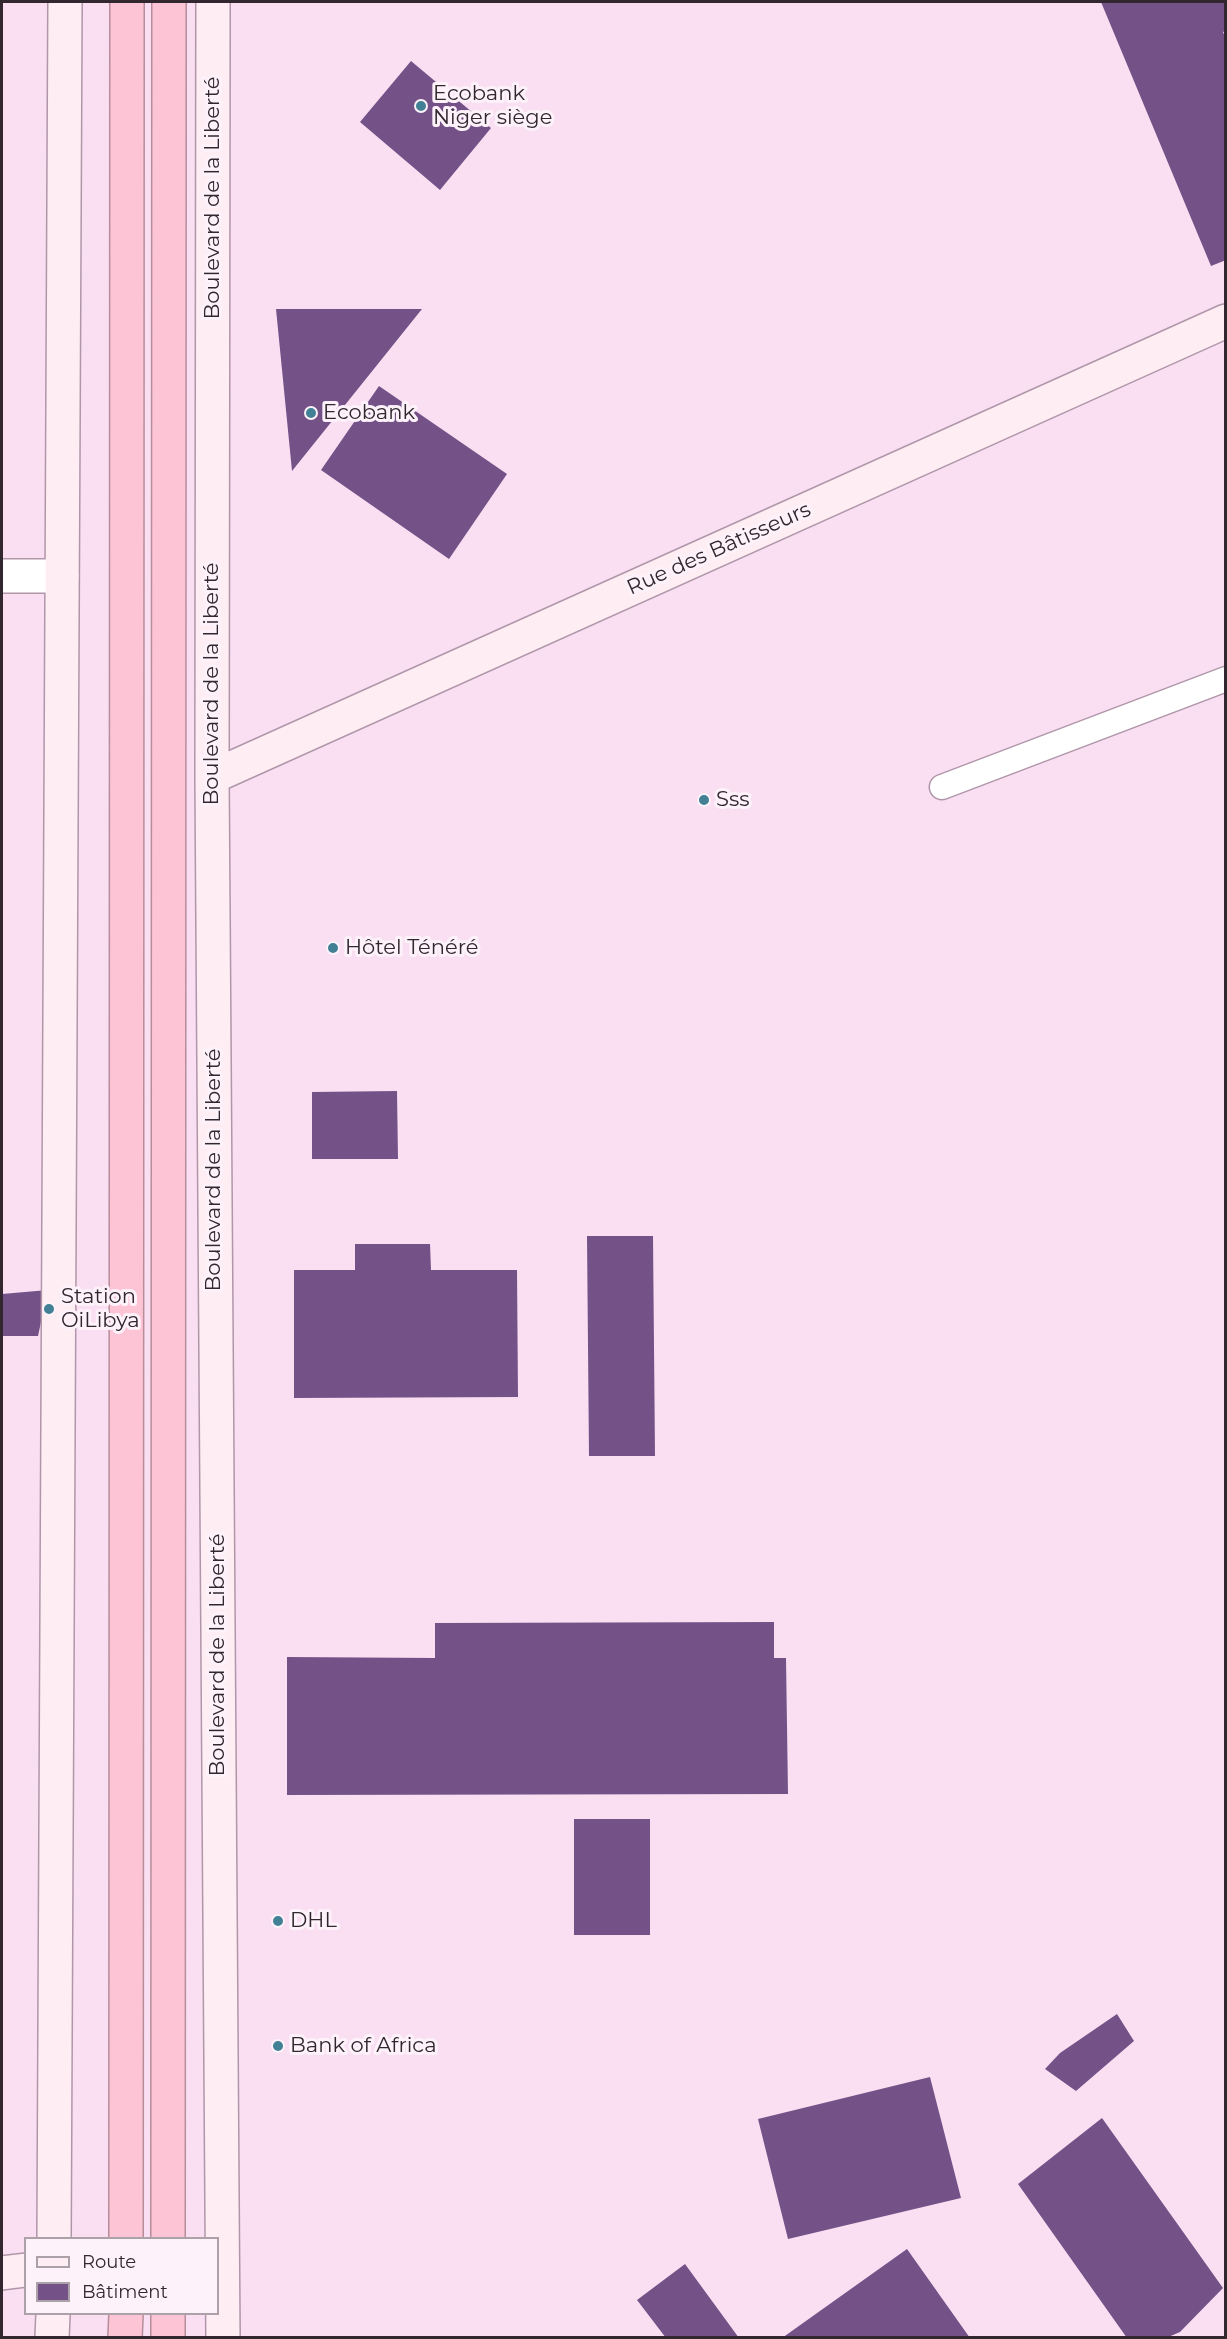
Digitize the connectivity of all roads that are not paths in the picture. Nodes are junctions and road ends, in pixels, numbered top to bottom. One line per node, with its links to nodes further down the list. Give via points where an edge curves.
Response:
1 (65, 2): 7 (main road)
2 (127, 2): 12 (highway)
3 (169, 2): 13 (highway, Boulevard de la Liberté)
4 (213, 2): 9 (main road, Boulevard de la Liberté)
5 (1226, 321): 9 (main road, Rue des Bâtisseurs)
6 (2, 576): 7 (street)
7 (62, 576): 11 (main road)
8 (1226, 679): 10 (lane)
9 (212, 777): 22 (main road, Boulevard de la Liberté)
10 (942, 787)
11 (54, 2237)
12 (126, 2237)
13 (168, 2237)
14 (24, 2270): 15 (main road)
15 (2, 2273)
16 (52, 2315): 19 (main road)
17 (126, 2315): 20 (highway)
18 (168, 2315): 21 (highway)
19 (52, 2337)
20 (125, 2337)
21 (168, 2337)
22 (223, 2337)

